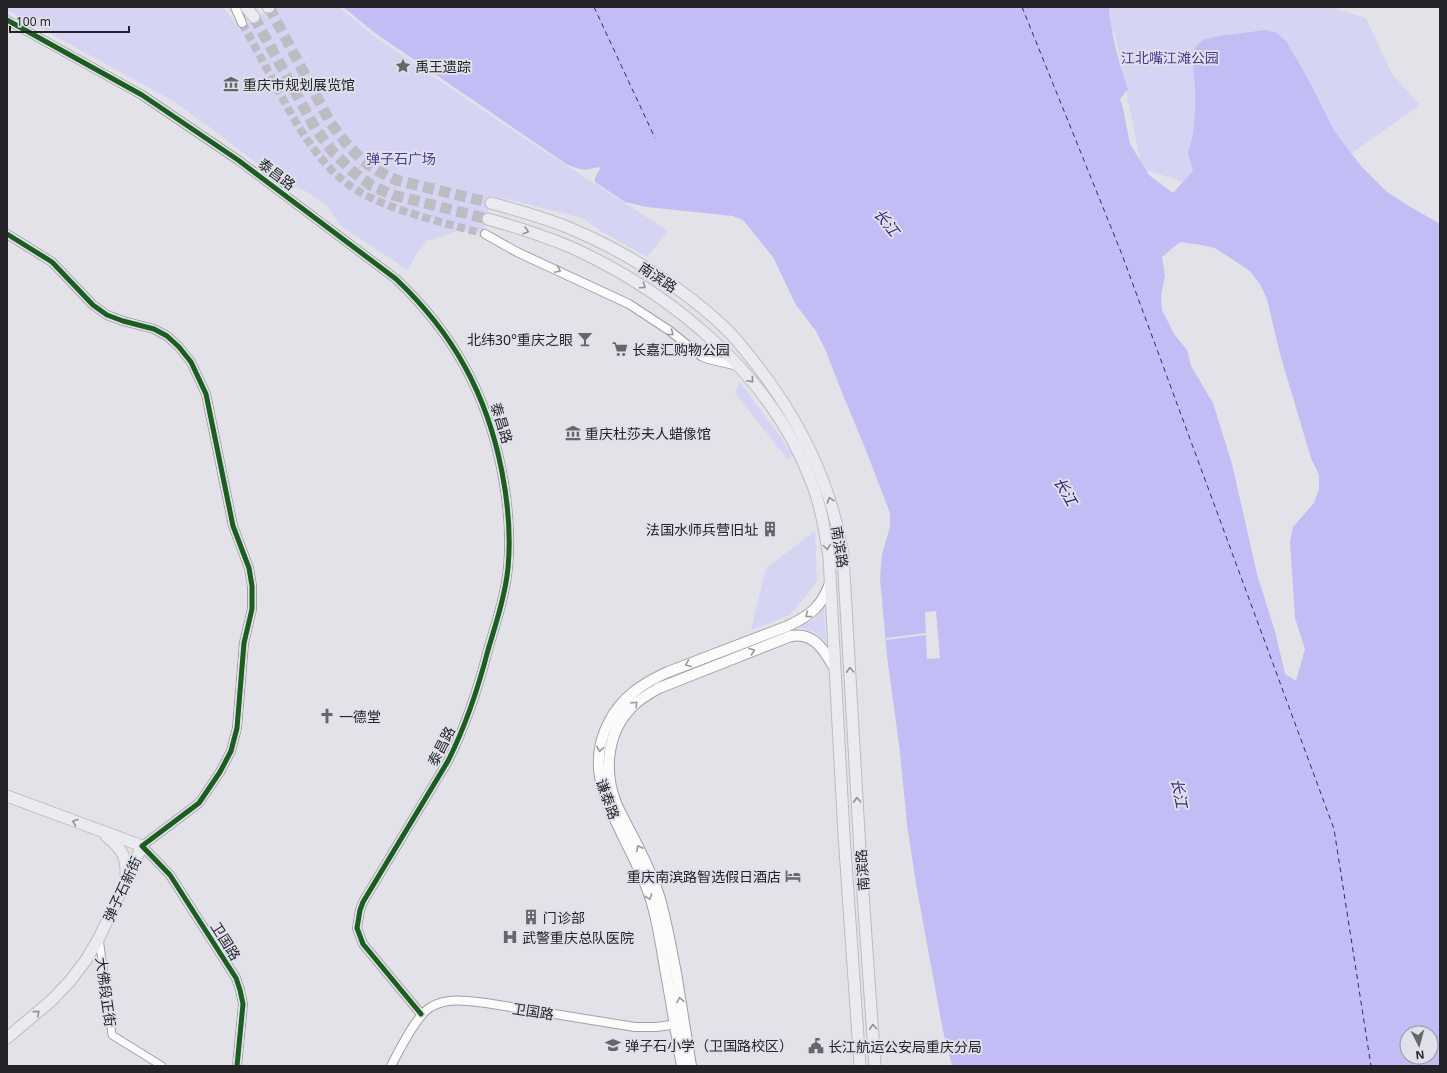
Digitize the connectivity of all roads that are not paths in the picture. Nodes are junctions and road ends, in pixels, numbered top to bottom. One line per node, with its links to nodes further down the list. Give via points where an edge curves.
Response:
1 (235, 7): 5 (street)
2 (246, 7): 3 (main road)
3 (254, 17)
4 (7, 20): 22 (street, 泰昌路, via 142,95 238,160 396,279 417,299 454,348 482,401 499,454 507,500 509,548 504,592 478,689 460,737 363,902 357,928 363,944)
5 (242, 23)
6 (491, 203): 14 (main road, 南滨路, one-way to 6, via 845,576 840,537 823,478 791,414 770,382 724,326 667,282 574,230)
7 (488, 219): 10 (main road, 南滨路, one-way to 10, via 538,234 612,267 641,284 691,321)
8 (7, 234): 17 (street, via 52,262 107,316 154,329 167,336 190,362 206,394 233,526 252,586 252,609 244,643 237,728 231,751 199,803)
9 (486, 234): 10 (street, one-way to 10, via 517,252 629,304 670,331 701,356)
10 (739, 366): 11 (main road, 南滨路, one-way to 11, via 778,418 806,468 825,534)
11 (830, 584): 12 (main road, 南滨路); 23 (main road, 谦泰路, one-way to 23, via 821,602 802,619 668,672 639,687 627,696 615,711 600,745 600,782 651,900)
12 (834, 667): 16 (main road, 南滨路); 23 (main road, 谦泰路, one-way to 12, via 668,929 660,899 648,866 612,792 608,758 615,733 633,705 644,696 791,636 802,635 814,640 824,650)
13 (7, 796): 15 (main road, 弹子石新街, one-way to 13)
14 (859, 825): 16 (main road, via 852,835); 21 (main road, 南滨路)
15 (102, 832): 17 (main road, 弹子石新街); 19 (main road, via 115,843 124,856)
16 (844, 835): 18 (main road, 南滨路)
17 (142, 846): 19 (main road, 弹子石新街); 26 (street, 卫国路, via 170,875 236,978 242,1004)
18 (847, 876): 21 (main road, via 850,867 856,868 861,928); 30 (main road, 南滨路)
19 (126, 880): 20 (main road, 弹子石新街)
20 (99, 938): 24 (main road, 弹子石新街, one-way to 20, via 52,1000 86,960); 25 (street, 大佛段正街, via 112,1035)
21 (867, 948): 31 (main road, 南滨路, one-way to 21)
22 (421, 1014): 23 (street, 卫国路, via 440,1003 465,1000 635,1027 656,1028); 27 (street, 卫国路)
23 (679, 1024): 28 (main road, 谦泰路); 29 (main road, 谦泰路)
24 (7, 1038)
25 (162, 1066)
26 (237, 1066)
27 (391, 1066)
28 (682, 1066)
29 (691, 1066)
30 (860, 1066)
31 (875, 1066)

